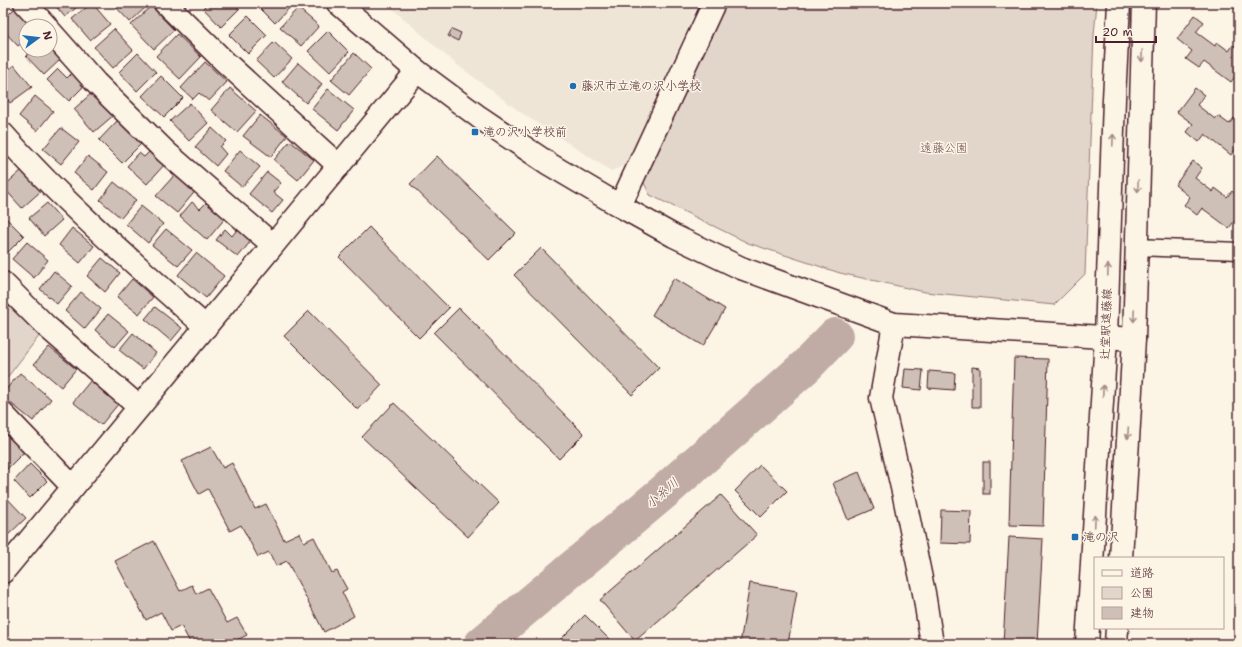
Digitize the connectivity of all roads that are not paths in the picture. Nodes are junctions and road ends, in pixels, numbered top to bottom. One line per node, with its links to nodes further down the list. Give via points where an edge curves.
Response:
1 (25, 3): 7 (street)
2 (165, 3): 11 (street)
3 (338, 3): 9 (street)
4 (714, 3): 12 (street)
5 (1119, 3): 19 (street, 辻堂駅遠藤線, one-way to 5)
6 (1144, 3): 14 (street, one-way to 14)
7 (39, 18)
8 (58, 40): 13 (street, via 96,83 166,152)
9 (417, 71): 11 (street); 12 (street, via 549,164)
10 (3, 134): 18 (street, via 89,223)
11 (339, 166): 13 (street)
12 (620, 206): 17 (street, via 674,236 741,268)
13 (273, 245): 18 (street)
14 (1136, 247): 15 (street); 20 (street, one-way to 20)
15 (1239, 251)
16 (3, 283): 21 (street, via 46,326)
17 (894, 324): 19 (street); 27 (street, via 881,398 904,496)
18 (206, 326): 21 (street)
19 (1106, 337): 20 (street); 28 (street, 辻堂駅遠藤線, one-way to 19)
20 (1134, 339): 24 (street, one-way to 24)
21 (139, 407): 23 (street)
22 (3, 414): 23 (street)
23 (73, 487): 25 (street)
24 (1121, 557)
25 (4, 567)
26 (1117, 629): 29 (street)
27 (932, 644)
28 (1088, 644)
29 (1116, 644)

